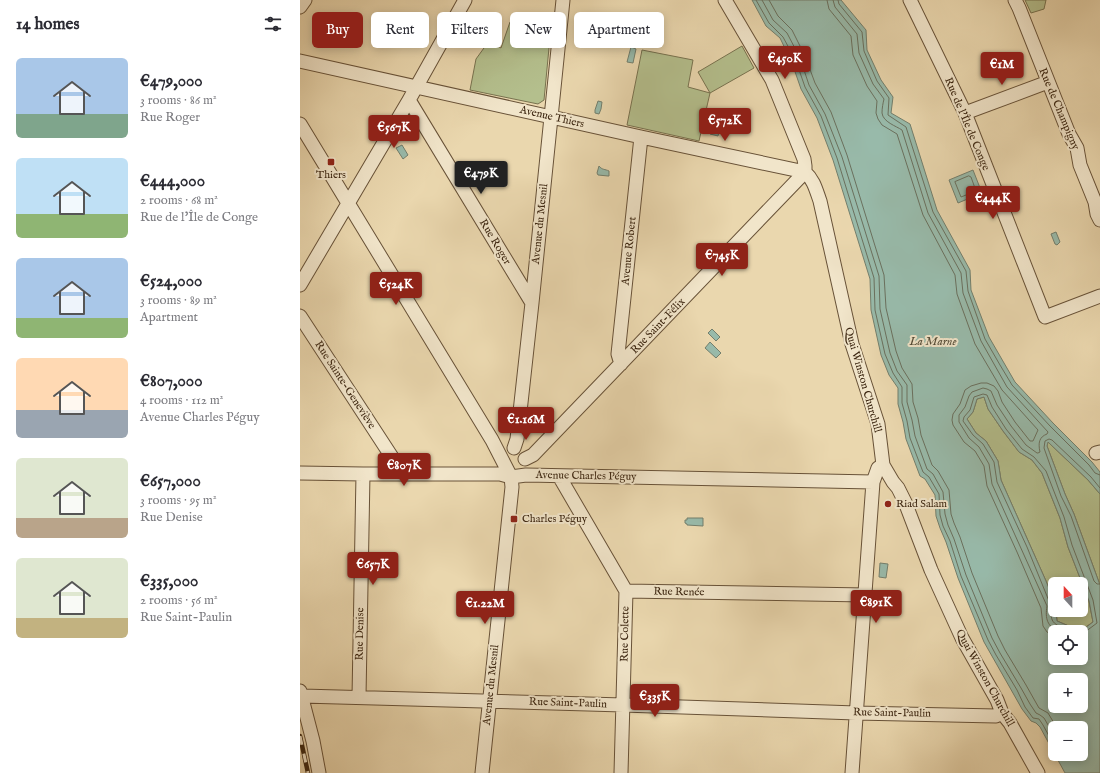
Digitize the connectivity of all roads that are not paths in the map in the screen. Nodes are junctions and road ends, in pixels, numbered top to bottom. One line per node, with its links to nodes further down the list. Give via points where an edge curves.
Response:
1 (305, 0): 7 (street)
2 (465, 0): 10 (street)
3 (562, 0): 13 (street, Avenue du Mesnil)
4 (725, 0): 16 (street, Quai Winston Churchill, via 772,80 804,158)
5 (910, 0): 12 (street, Rue de l'Île de Conge)
6 (1015, 0): 9 (street, Rue de Champigny)
7 (300, 7)
8 (300, 61): 10 (street, Avenue Thiers)
9 (1048, 82): 12 (street); 18 (street, Rue de Champigny, via 1077,148 1080,165)
10 (416, 87): 11 (street); 13 (street, Avenue Thiers)
11 (409, 100): 17 (street); 21 (street, Rue Roger)
12 (964, 113): 20 (street, Rue de l'Île de Conge, via 1045,317)
13 (551, 117): 15 (street, Avenue Thiers); 21 (street, Avenue du Mesnil)
14 (300, 124): 17 (street)
15 (640, 137): 16 (street, Avenue Thiers); 23 (street, Avenue Robert, via 618,354)
16 (805, 172): 23 (street, Rue Saint-Félix); 27 (street, Quai Winston Churchill, via 815,185 820,201 852,344 878,424)
17 (348, 203): 19 (street); 25 (street)
18 (1100, 220)
19 (300, 285)
20 (1100, 296)
21 (532, 303): 24 (street, Avenue du Mesnil)
22 (300, 316): 30 (street, Rue Sainte-Geneviève)
23 (621, 364): 26 (street, Rue Saint-Félix, via 533,455)
24 (514, 448): 25 (street, via 505,448); 26 (street, via 521,452)
25 (499, 452): 33 (street)
26 (525, 460): 31 (street)
27 (883, 465): 34 (street, via 878,468); 41 (street, Quai Winston Churchill, via 898,488 962,638 998,700)
28 (300, 473): 29 (street, Avenue Charles Péguy)
29 (363, 474): 30 (street, Avenue Charles Péguy); 38 (street, Rue Denise)
30 (403, 474): 33 (street, Avenue Charles Péguy, via 500,474)
31 (526, 475): 32 (street, Avenue Charles Péguy); 33 (street, Avenue Charles Péguy)
32 (558, 476): 34 (street, Avenue Charles Péguy); 35 (street)
33 (511, 477): 39 (street, Avenue du Mesnil)
34 (873, 482): 36 (street)
35 (626, 591): 36 (street, Rue Renée); 40 (street, Rue Colette)
36 (866, 595): 42 (street)
37 (301, 694): 38 (street, Rue Saint-Paulin); 43 (street)
38 (359, 697): 39 (street, Rue Saint-Paulin)
39 (489, 701): 40 (street, Rue Saint-Paulin); 44 (street, Avenue du Mesnil)
40 (623, 705): 42 (street, Rue Saint-Paulin); 45 (street, Rue Colette)
41 (1002, 712): 42 (street, Rue Saint-Paulin, via 996,716); 47 (street, Quai Winston Churchill)
42 (856, 713): 46 (street)
43 (319, 773)
44 (482, 773)
45 (621, 773)
46 (852, 773)
47 (1038, 773)

